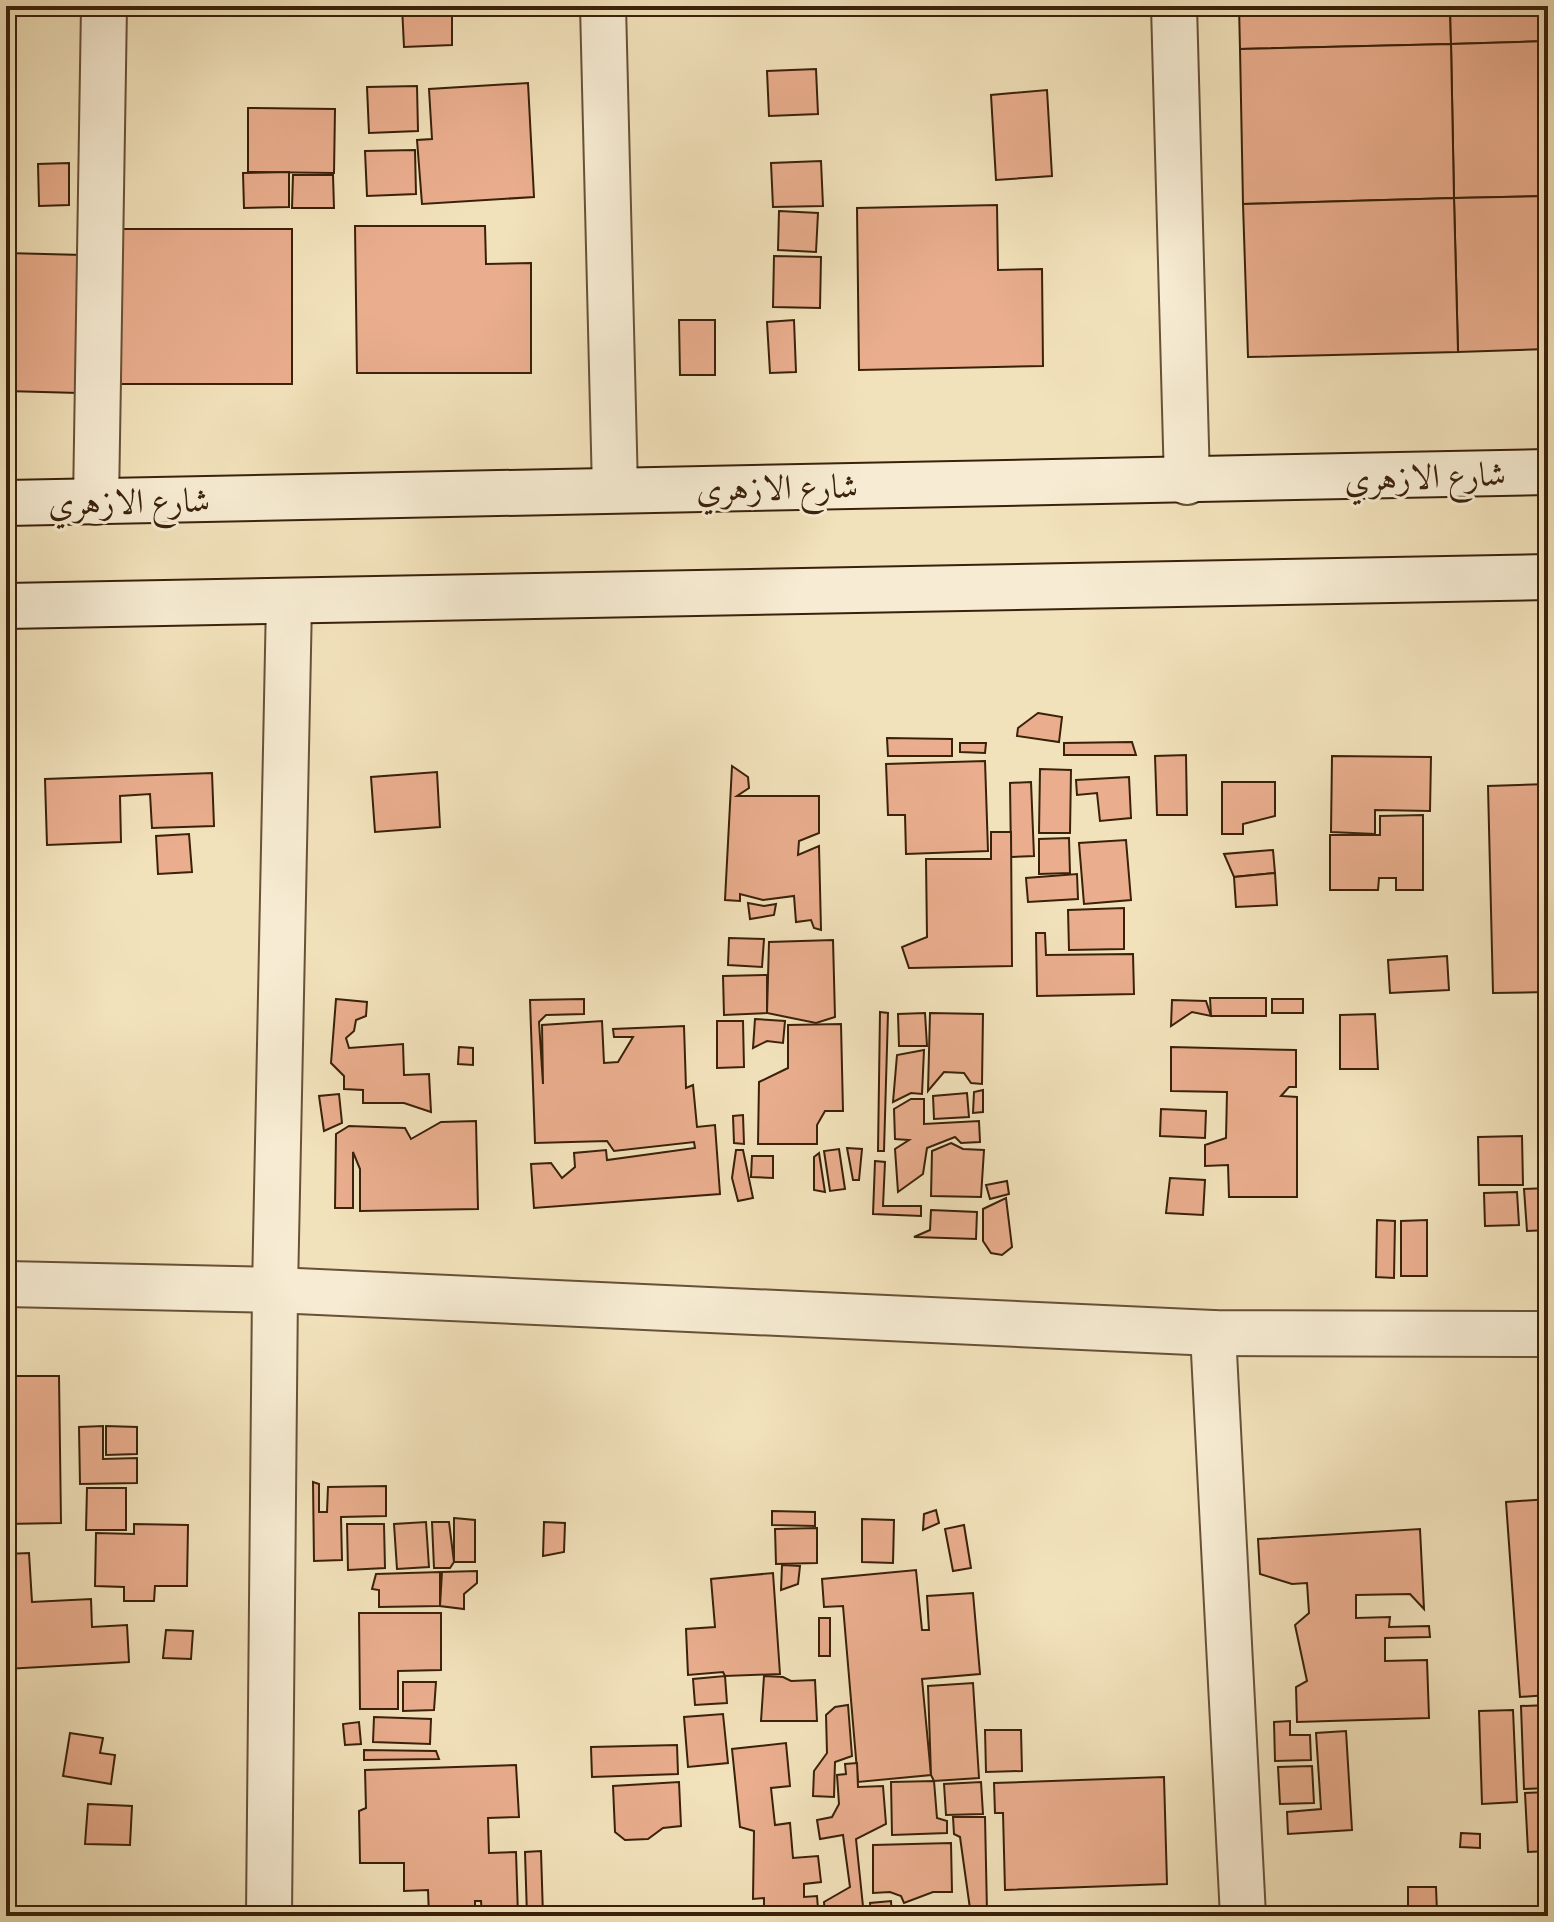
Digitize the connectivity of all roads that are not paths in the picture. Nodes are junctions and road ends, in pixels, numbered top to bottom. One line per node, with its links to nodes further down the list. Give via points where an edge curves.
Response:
1 (104, 6): 7 (street)
2 (603, 6): 6 (street)
3 (1174, 6): 5 (street)
4 (1548, 472): 5 (street, شارع الازهري)
5 (1187, 482): 6 (street, شارع الازهري)
6 (615, 489): 7 (street, شارع الازهري)
7 (96, 502): 8 (street, شارع الازهري)
8 (6, 503)
9 (1548, 577): 10 (street)
10 (289, 602): 11 (street); 13 (street)
11 (6, 606)
12 (6, 1284): 13 (street)
13 (275, 1290): 14 (street); 16 (street)
14 (1213, 1333): 15 (street); 17 (street)
15 (1548, 1334)
16 (269, 1916)
17 (1243, 1916)

